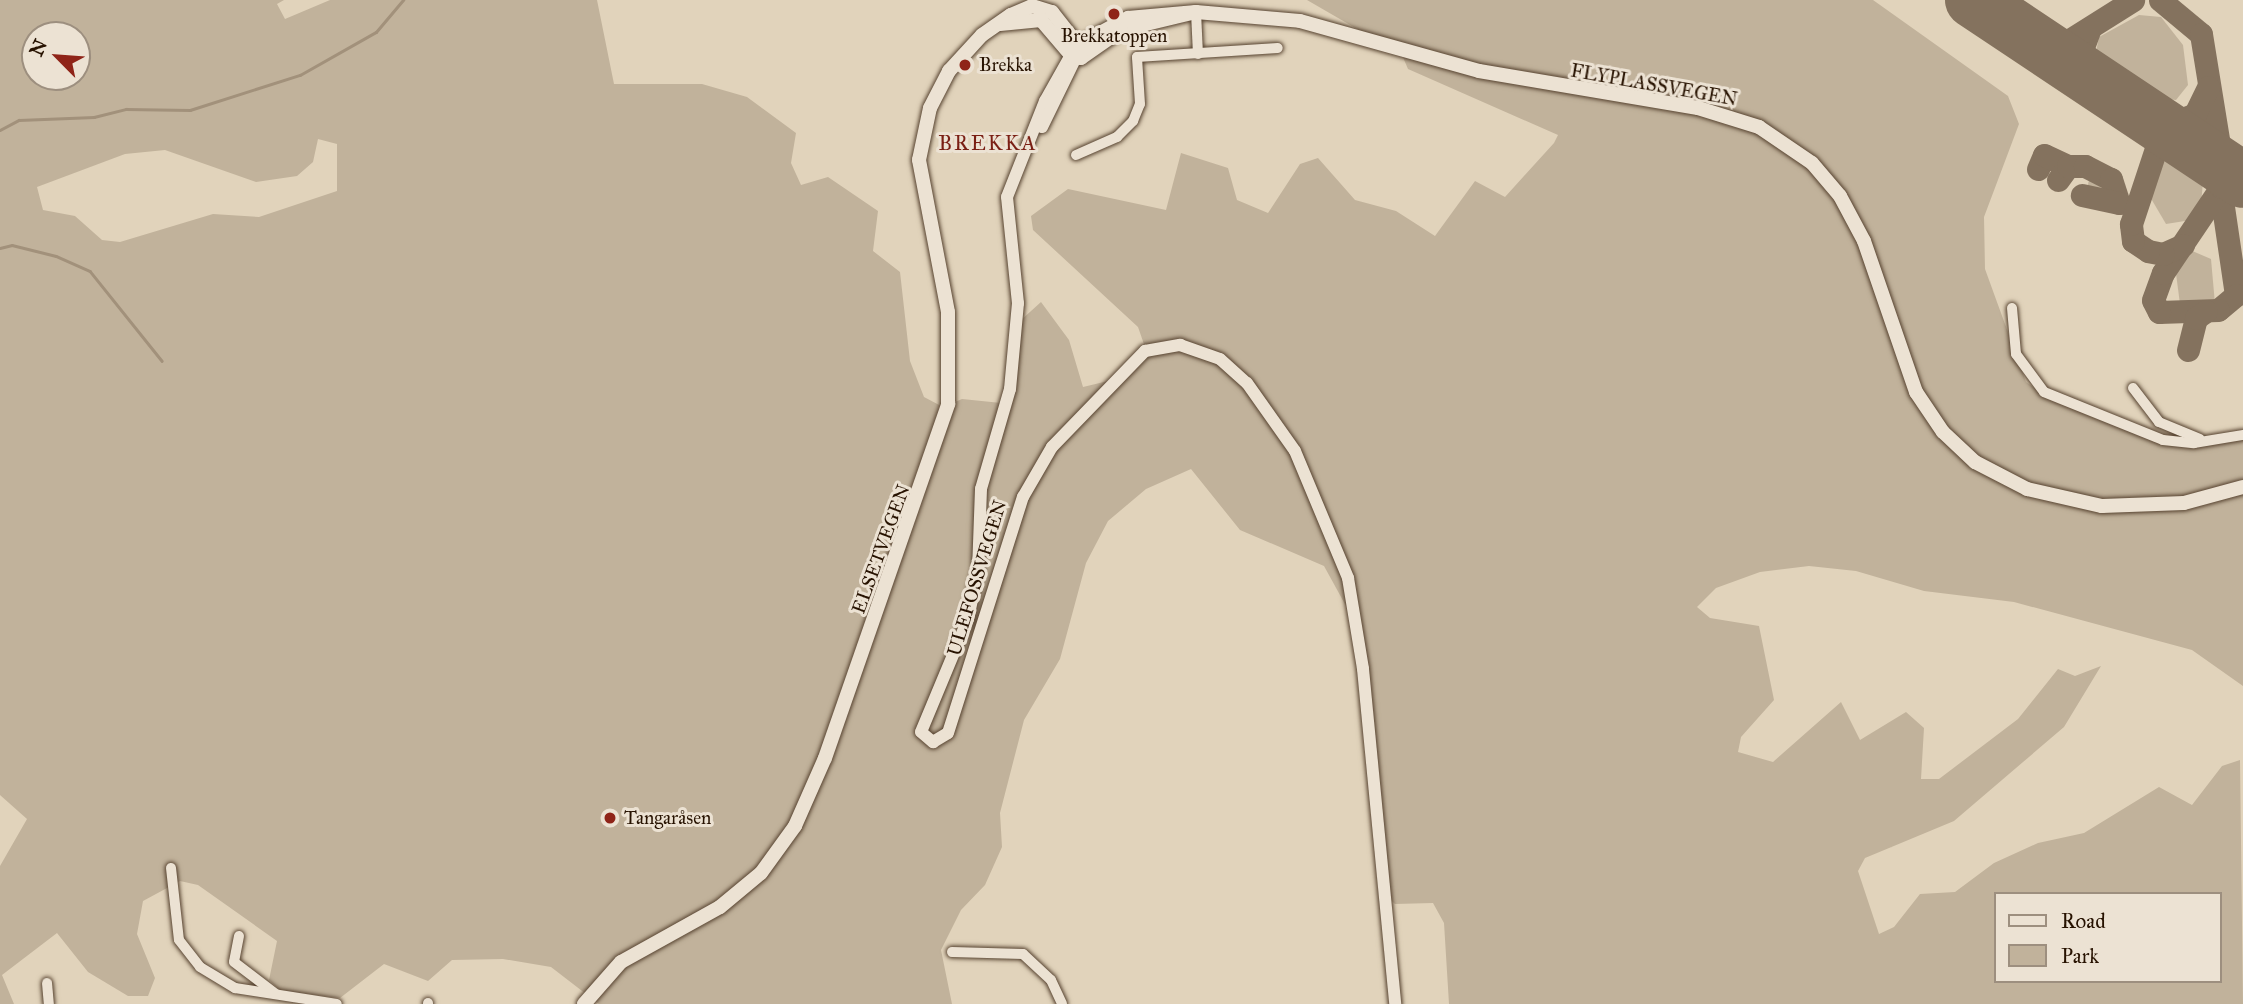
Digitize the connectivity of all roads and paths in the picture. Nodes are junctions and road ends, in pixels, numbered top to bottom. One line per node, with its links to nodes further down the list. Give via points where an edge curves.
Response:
1 (1046, 10): 4 (main road); 19 (main road, ELSETVEGEN, via 1026,8 1000,24 949,71 923,132 920,183 951,337 948,404 811,795 785,844 750,884 632,954)
2 (1196, 12): 4 (main road, FLYPLASSVEGEN, via 1121,30); 5 (street); 11 (main road, FLYPLASSVEGEN, via 1300,21 1479,71 1698,108 1759,127 1812,163 1840,196 1864,241 1916,392 1943,432 1975,463 2027,489 2102,506 2185,503)
3 (1278, 48): 5 (street)
4 (1076, 52): 21 (street, ULEFOSSVEGEN, via 1026,150 1006,205 1017,284 1014,362 1005,418 981,489 976,583 962,638 921,732 933,742 948,733 1023,496 1052,447 1145,351 1180,345 1220,359 1247,383 1295,451 1348,579 1366,696)
5 (1198, 54): 6 (street, via 1137,57 1140,104 1133,121 1117,137)
6 (1076, 155)
7 (2012, 308): 10 (street, via 2016,354 2044,392 2163,440)
8 (2133, 388): 10 (street, via 2169,429)
9 (2243, 435): 10 (street)
10 (2210, 440)
11 (2243, 487)
12 (171, 868): 16 (street, via 176,930 189,957 235,988)
13 (239, 936): 16 (street, via 234,962)
14 (952, 952): 20 (street, via 1023,954 1051,980)
15 (47, 983): 17 (street)
16 (276, 994): 18 (street)
17 (49, 1004)
18 (337, 1004)
19 (584, 1004)
20 (1062, 1004)
21 (1395, 1004)

